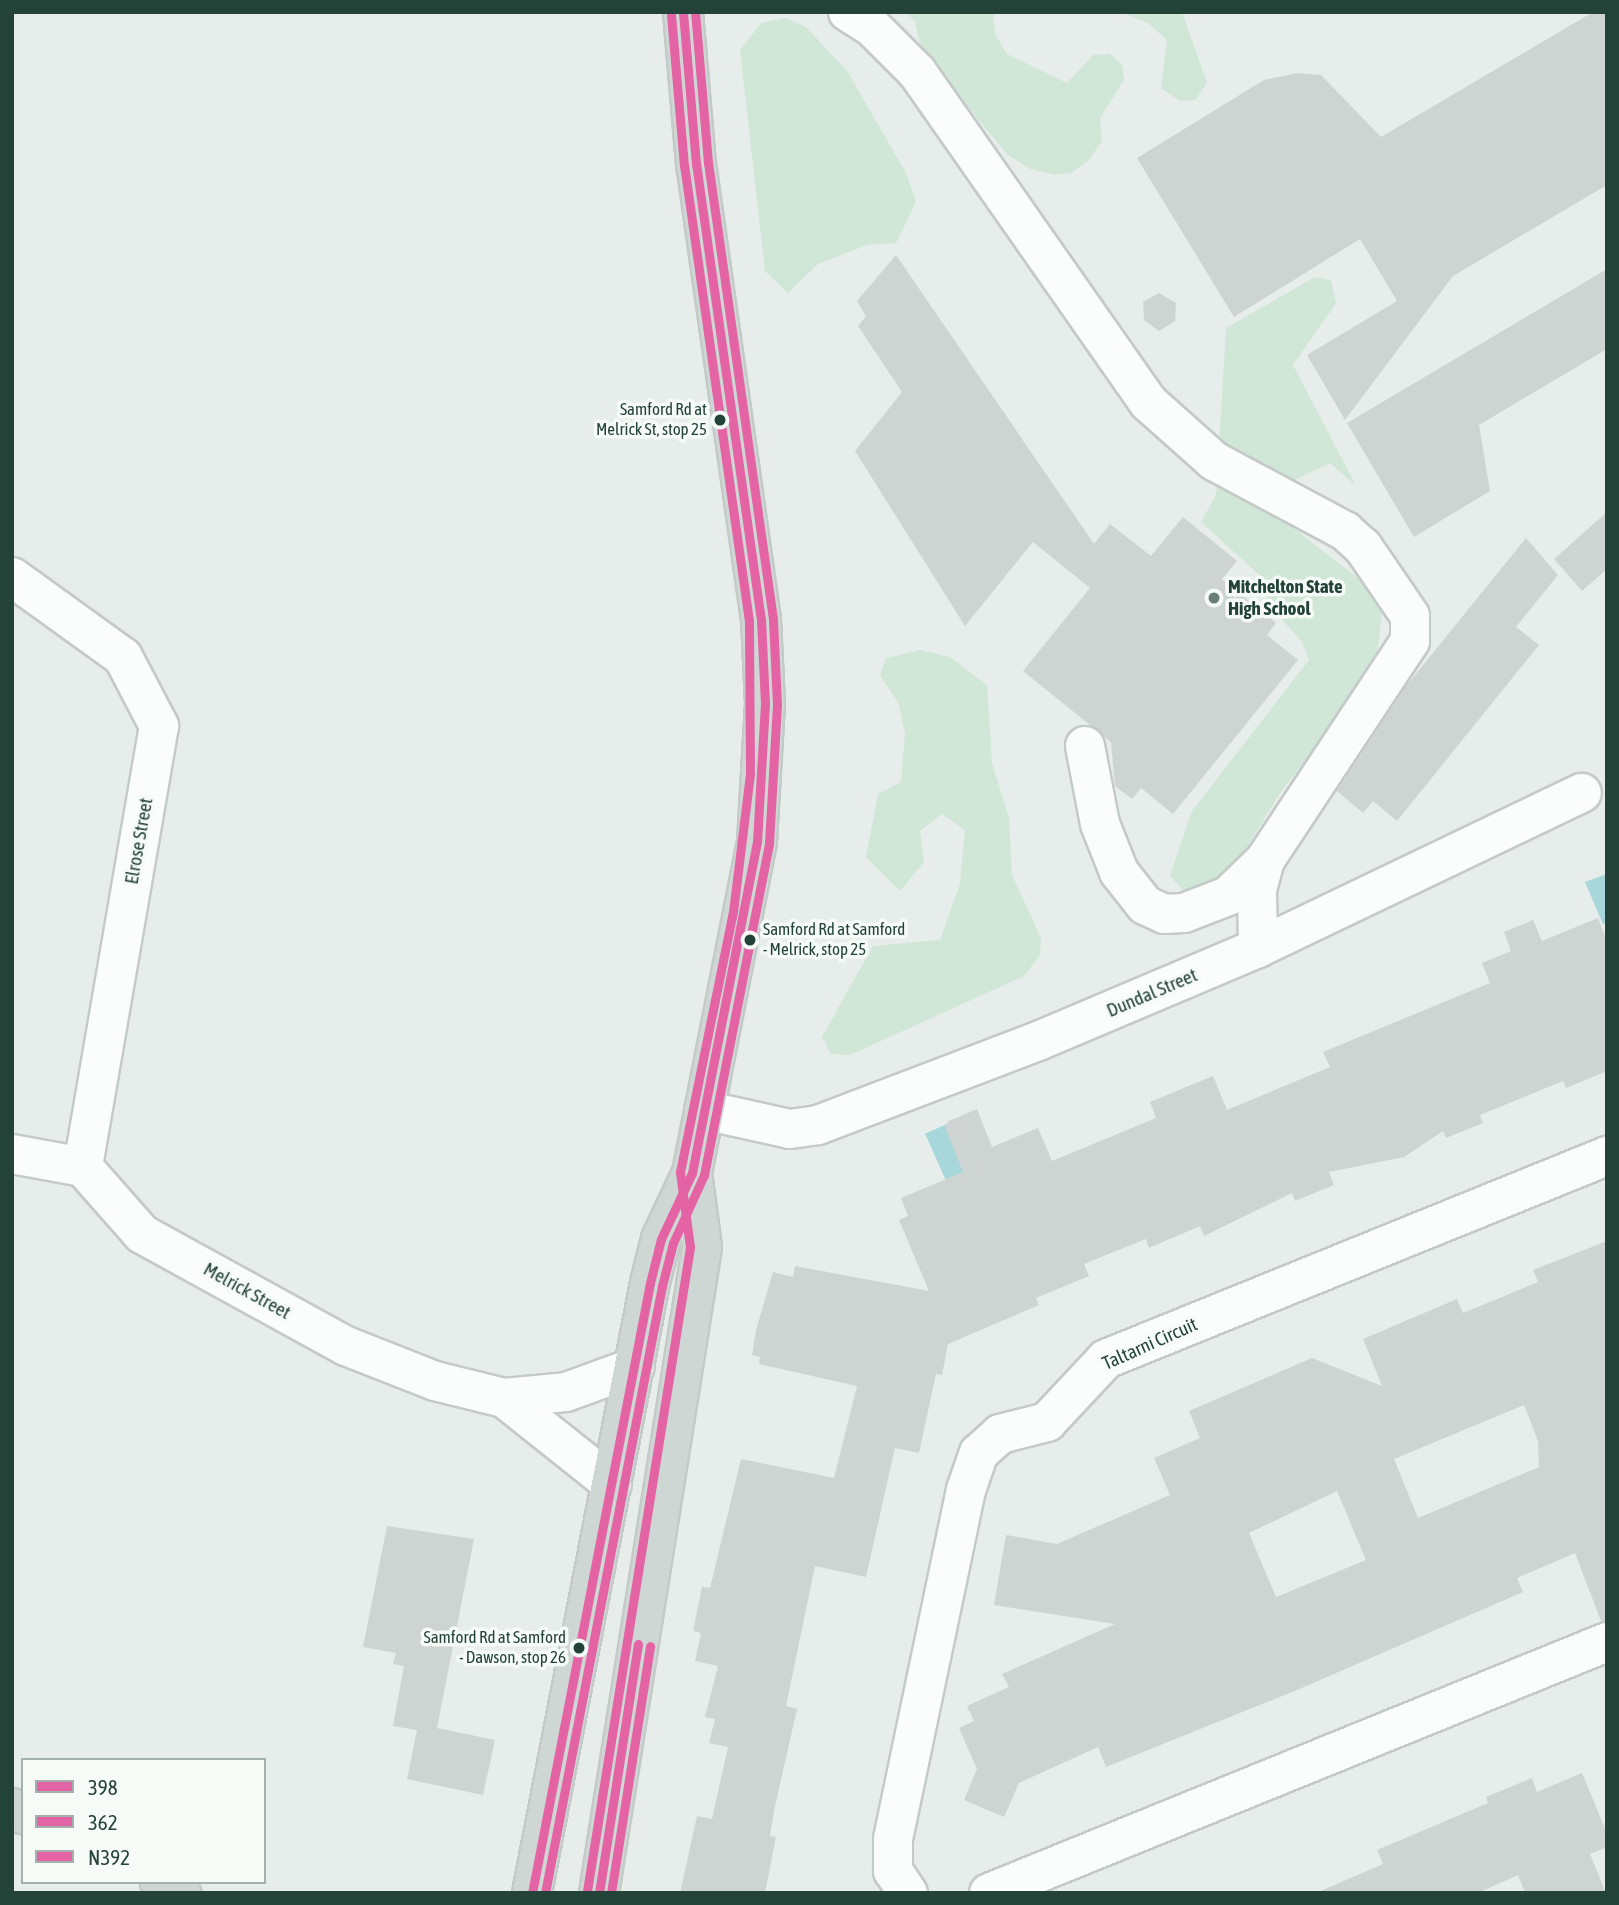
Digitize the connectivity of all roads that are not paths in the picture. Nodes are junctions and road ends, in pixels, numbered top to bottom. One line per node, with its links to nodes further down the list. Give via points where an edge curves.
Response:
1 (682, 12): 8 (main road, via 696,164 761,620 765,704 757,842)
2 (848, 12): 6 (street, via 872,27 917,72 1149,403 1214,461 1345,531 1363,547 1409,616 1410,641)
3 (12, 577): 11 (street, Elrose Street, via 123,657 159,726)
4 (1085, 746): 6 (street, via 1100,824 1119,872 1145,905 1164,914 1184,913 1228,896)
5 (1583, 793): 7 (street, Dundal Street)
6 (1265, 860): 7 (street, via 1257,890)
7 (1258, 948): 8 (street, Dundal Street, via 1038,1041 818,1125 790,1129)
8 (704, 1110): 12 (main road)
9 (12, 1154): 11 (street)
10 (1607, 1156): 21 (street, Taltarni Circuit, via 1106,1359 1047,1422 1000,1434 979,1453 966,1490 894,1839 893,1871)
11 (83, 1167): 14 (street, Melrick Street, via 142,1234 356,1350 435,1381)
12 (692, 1173): 13 (main road, via 661,1239); 20 (main road, via 702,1247)
13 (635, 1367): 14 (street, Melrick Street, via 566,1392); 15 (main road)
14 (504, 1398): 15 (street, Melrick Street)
15 (612, 1483): 19 (main road)
16 (1607, 1642): 22 (street)
17 (164, 1884): 18 (main road)
18 (181, 1893)
19 (532, 1893)
20 (599, 1893)
21 (908, 1893)
22 (989, 1893)

